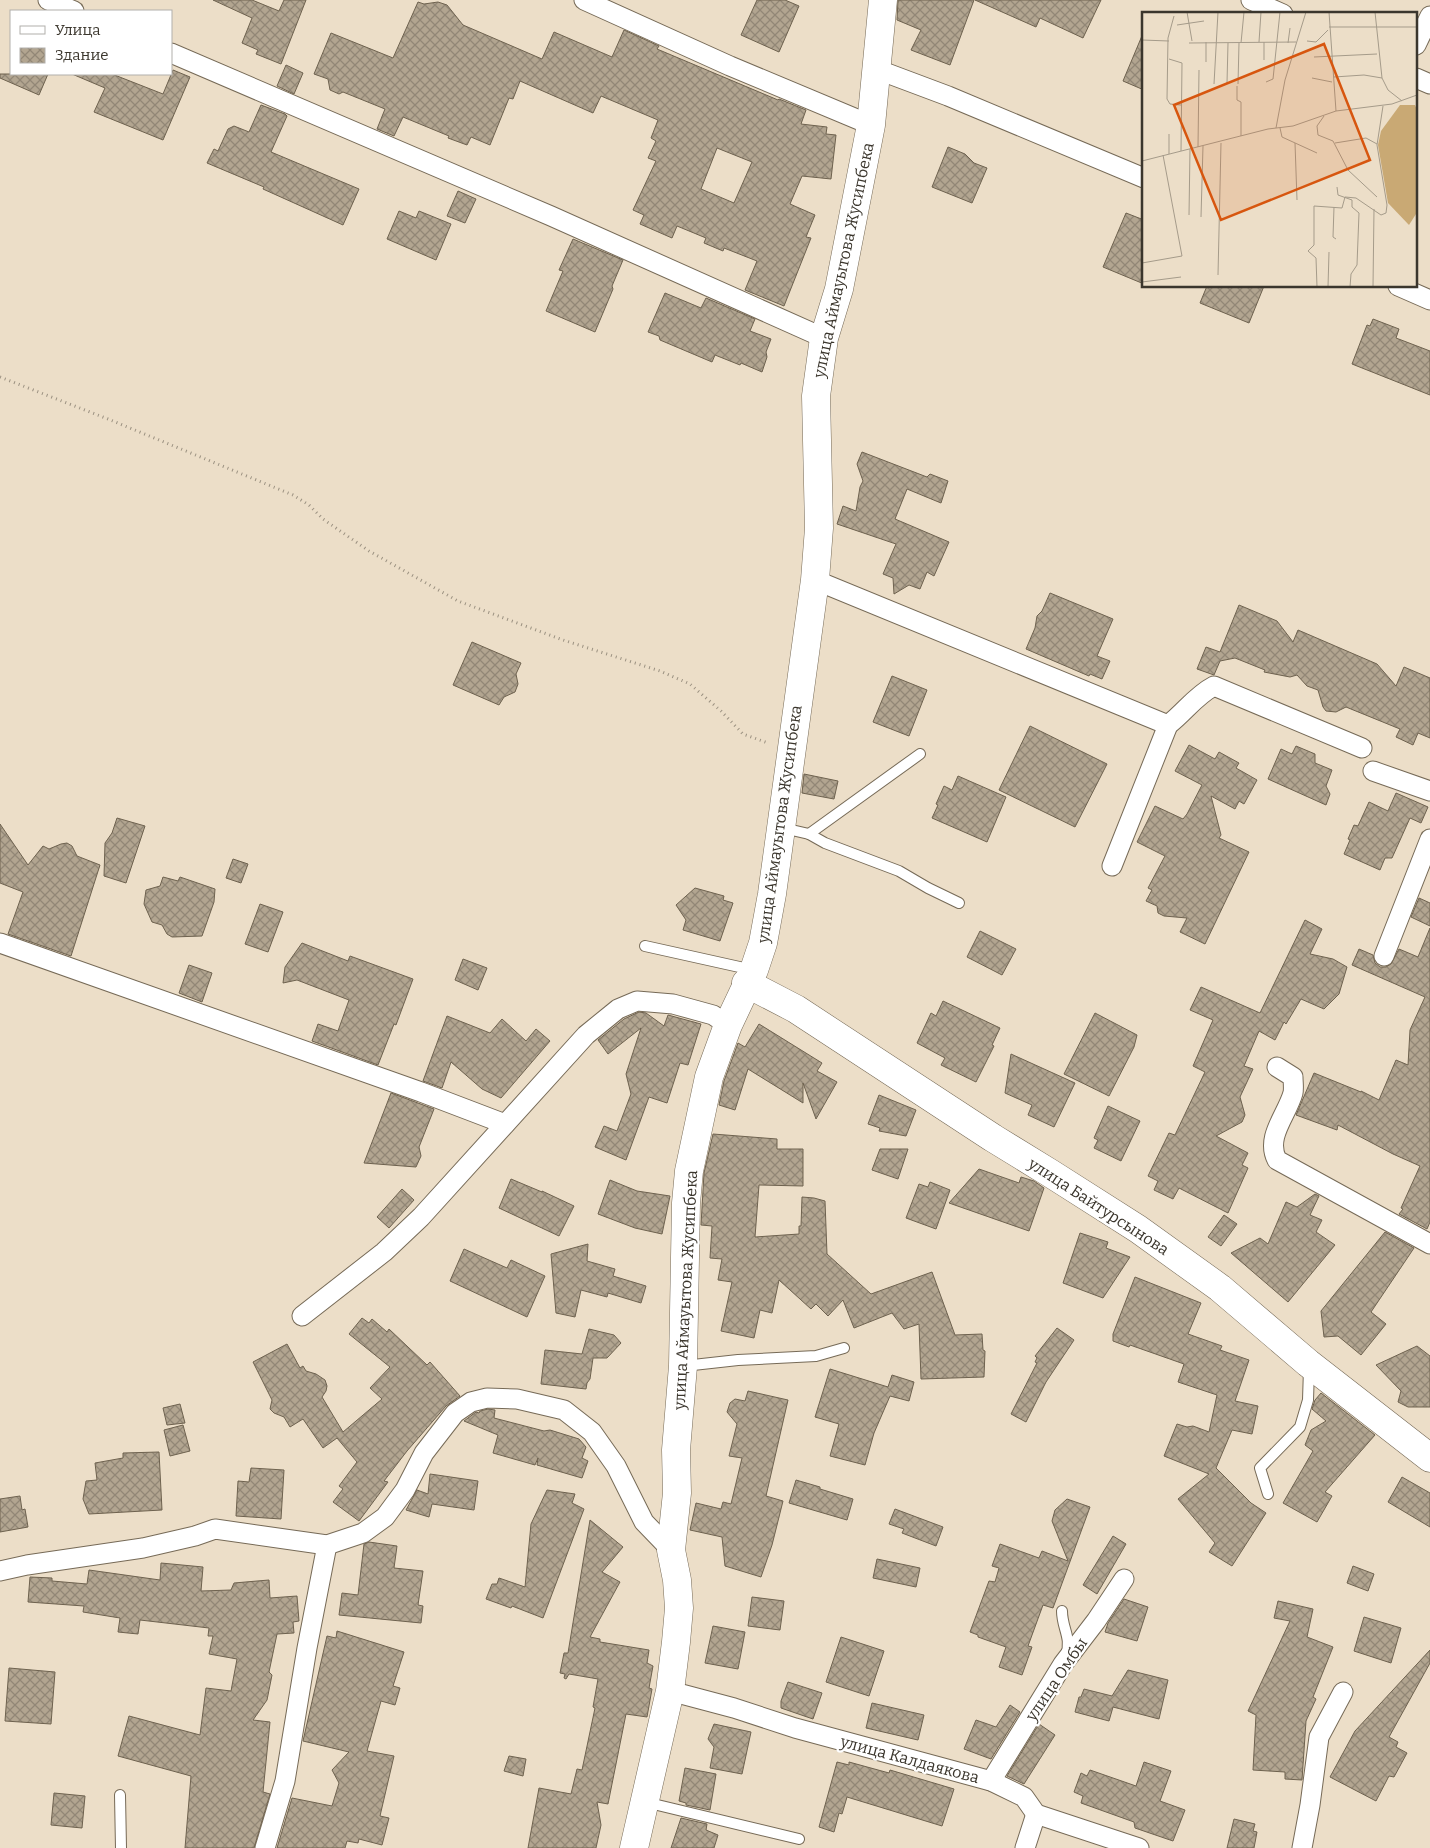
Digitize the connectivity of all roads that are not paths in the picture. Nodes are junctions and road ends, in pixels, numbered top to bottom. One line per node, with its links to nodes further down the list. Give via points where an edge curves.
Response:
1 (48, 0): 5 (street)
2 (584, 0): 13 (street)
3 (883, 0): 10 (street, улица Аймауытова Жусипбека)
4 (1251, 0): 6 (street)
5 (72, 10)
6 (1278, 12)
7 (1430, 16): 8 (street)
8 (1418, 41)
9 (172, 53): 17 (street, via 542,212)
10 (876, 69): 13 (street, улица Аймауытова Жусипбека); 14 (street)
11 (1418, 79): 12 (street)
12 (1430, 84)
13 (871, 125): 17 (street, улица Аймауытова Жусипбека, via 839,289)
14 (1142, 177)
15 (1403, 288): 16 (street)
16 (1430, 300)
17 (824, 338): 18 (street, улица Аймауытова Жусипбека, via 816,396 820,528)
18 (815, 580): 19 (street); 24 (street, улица Аймауытова Жусипбека)
19 (1168, 725): 20 (street, via 1183,714 1200,693 1214,686); 27 (street)
20 (1362, 748)
21 (920, 754): 25 (lane)
22 (1373, 771): 23 (street)
23 (1430, 792)
24 (782, 828): 25 (lane); 32 (street, улица Аймауытова Жусипбека, via 763,943)
25 (809, 834): 28 (lane, via 899,870)
26 (1430, 839): 31 (street)
27 (1112, 866)
28 (959, 903)
29 (0, 942): 35 (street, via 412,1088)
30 (645, 946): 32 (lane)
31 (1384, 956)
32 (750, 977): 33 (street, улица Аймауытова Жусипбека); 39 (street, улица Байтурсынова, via 993,1138 1138,1229 1220,1288)
33 (728, 1025): 35 (street, via 713,1015 673,1004 638,1001 618,1009 586,1035); 40 (street, улица Аймауытова Жусипбека, via 709,1077 690,1171 686,1202)
34 (1276, 1067): 36 (street, via 1293,1077 1293,1092 1273,1145 1276,1160)
35 (504, 1124): 37 (street, via 421,1217 384,1252)
36 (1430, 1244)
37 (302, 1316)
38 (844, 1348): 40 (lane, via 816,1356)
39 (1308, 1363): 41 (street, улица Байтурсынова); 42 (lane, via 1308,1400 1300,1426 1260,1468)
40 (683, 1366): 44 (street, улица Аймауытова Жусипбека)
41 (1430, 1458)
42 (1268, 1494)
43 (328, 1545): 44 (street, via 363,1533 385,1517 405,1490 424,1453 455,1413 470,1402 487,1398 517,1399 564,1410 592,1432 616,1466 644,1522); 45 (street, via 216,1530 143,1548); 57 (street, via 285,1781)
44 (672, 1550): 49 (street, улица Аймауытова Жусипбека, via 679,1608)
45 (0, 1571)
46 (1124, 1580): 48 (street, улица Омбы)
47 (1062, 1611): 48 (lane, via 1068,1649)
48 (1063, 1664): 51 (street, улица Омбы)
49 (670, 1691): 51 (street, улица Калдаякова); 53 (street, улица Аймауытова Жусипбека)
50 (1343, 1692): 61 (street, via 1320,1737)
51 (991, 1780): 54 (street, улица Калдаякова, via 1024,1797)
52 (120, 1795): 56 (lane)
53 (644, 1802): 55 (lane); 58 (street, улица Аймауытова Жусипбека)
54 (1036, 1814): 59 (street); 60 (street)
55 (799, 1839)
56 (121, 1848)
57 (265, 1848)
58 (634, 1848)
59 (1025, 1848)
60 (1139, 1848)
61 (1302, 1848)

